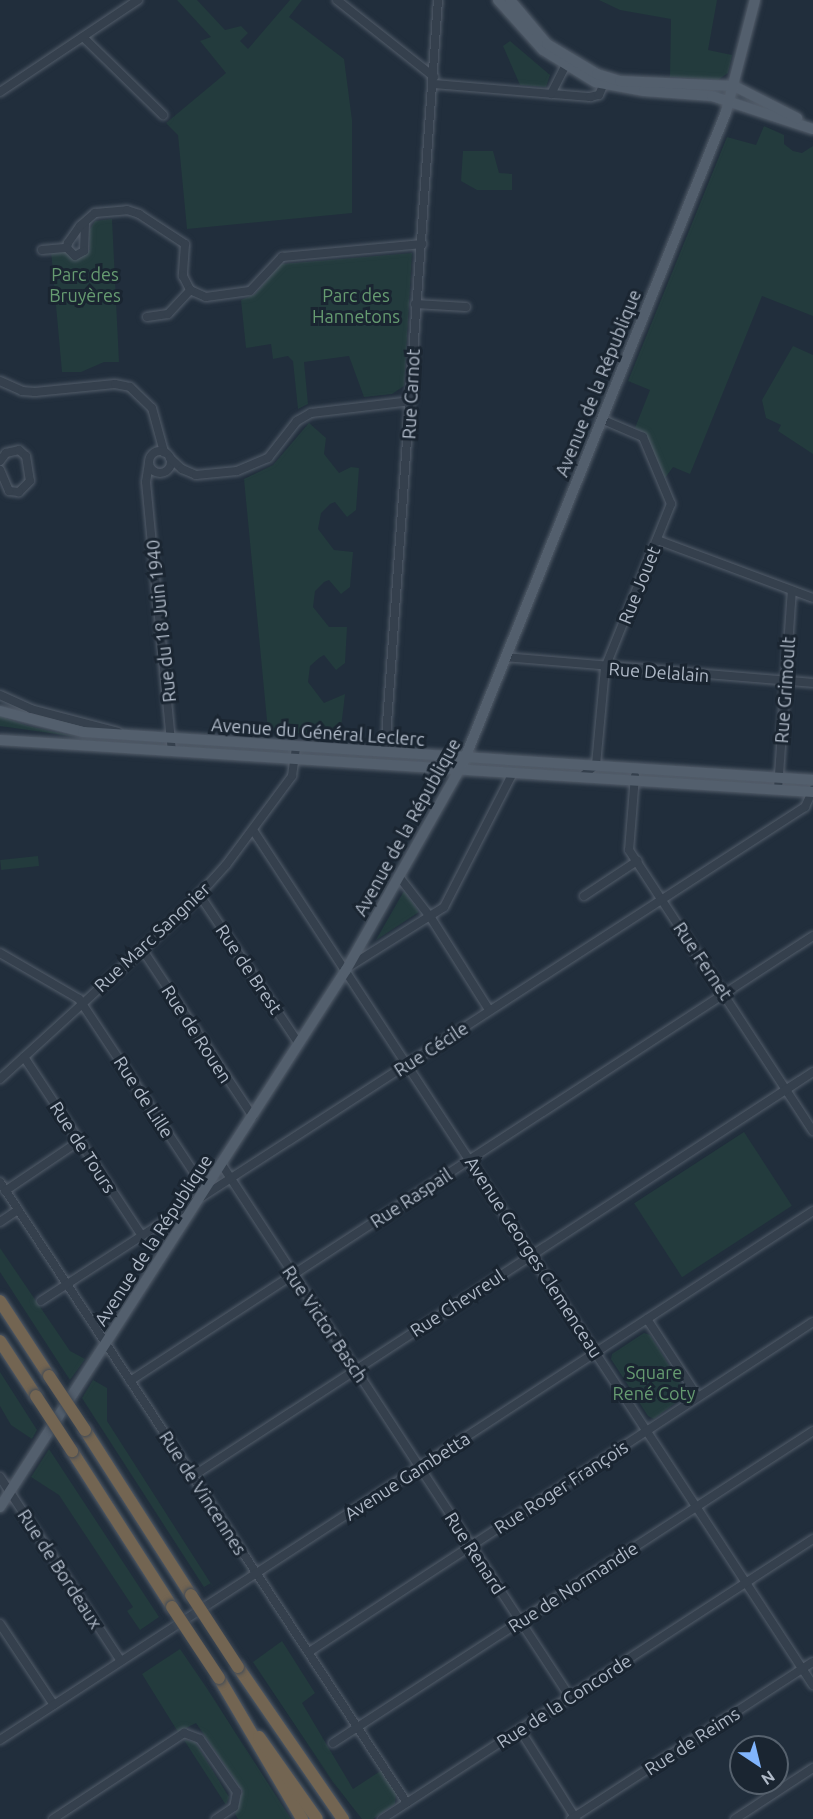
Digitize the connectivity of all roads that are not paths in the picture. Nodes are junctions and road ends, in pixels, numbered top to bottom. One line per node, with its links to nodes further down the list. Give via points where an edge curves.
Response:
1 (138, 0): 7 (street)
2 (337, 0): 9 (street)
3 (438, 0): 9 (street, Rue Carnot)
4 (498, 0): 8 (main road, via 524,33)
5 (510, 0): 8 (main road, via 529,26)
6 (755, 0): 10 (main road, Avenue de la République)
7 (83, 37): 12 (street); 15 (street)
8 (567, 63): 10 (main road, via 620,81); 11 (main road); 13 (street)
9 (434, 80): 13 (street); 18 (street, Rue Carnot)
10 (734, 86): 14 (main road, Avenue de la République); 16 (main road)
11 (602, 88): 13 (street, via 590,97); 14 (main road)
12 (0, 92)
13 (551, 94)
14 (730, 100): 16 (main road); 27 (main road, Avenue de la République)
15 (163, 115)
16 (813, 128)
17 (85, 223): 19 (street); 19 (street, via 84,251 75,256); 21 (street, via 95,213 112,210 139,214 185,244 183,276)
18 (422, 244): 21 (street, via 282,257 242,295 206,297); 22 (street, Rue Carnot)
19 (66, 248): 20 (street)
20 (42, 250)
21 (190, 290): 24 (street, via 168,314)
22 (416, 304): 23 (street); 26 (street, Rue Carnot)
23 (466, 307)
24 (147, 317)
25 (0, 381): 28 (street, via 35,392 114,384 130,387 152,408)
26 (411, 401): 33 (street, via 311,413 297,421 268,458 247,468 207,475); 51 (street, Rue Carnot)
27 (601, 419): 37 (street, Rue Jouet, via 642,437 671,504); 40 (main road, Avenue de la République)
28 (158, 435): 29 (street); 30 (street)
29 (153, 453): 30 (street); 32 (street)
30 (167, 455): 33 (street); 35 (street)
31 (0, 461): 34 (street, via 6,453 19,450 26,456 30,481 19,492 9,491)
32 (148, 463): 35 (street); 36 (street, Rue du 18 Juin 1940, via 145,469)
33 (182, 469): 35 (street)
34 (0, 470)
35 (164, 471): 36 (street)
36 (149, 491): 47 (street, Rue du 18 Juin 1940)
37 (657, 540): 38 (street); 41 (street, Rue Jouet)
38 (792, 591): 39 (street); 42 (street, Rue Grimoult)
39 (813, 598)
40 (505, 657): 41 (street, Rue Delalain); 52 (main road, Avenue de la République)
41 (605, 668): 42 (street, Rue Delalain); 55 (street, Rue Jouet)
42 (785, 681): 43 (street, Rue Delalain); 60 (street, Rue Grimoult)
43 (813, 682)
44 (0, 695): 46 (street, via 31,709)
45 (0, 711): 46 (main road, Avenue du Général Leclerc, via 54,727)
46 (133, 736): 47 (main road, Avenue du Général Leclerc)
47 (171, 738): 49 (main road, Avenue du Général Leclerc); 50 (street, Rue du 18 Juin 1940)
48 (0, 740): 50 (main road, Avenue du Général Leclerc)
49 (296, 747): 51 (main road, Avenue du Général Leclerc); 53 (street, Rue Marc Sangnier)
50 (172, 752): 53 (main road, Avenue du Général Leclerc)
51 (385, 752): 52 (main road, Avenue du Général Leclerc); 54 (main road)
52 (466, 755): 55 (main road, Avenue du Général Leclerc); 57 (main road, Avenue de la République)
53 (295, 760): 54 (main road, Avenue du Général Leclerc); 65 (street, Rue Marc Sangnier, via 292,776)
54 (376, 765): 57 (main road, Avenue du Général Leclerc)
55 (596, 765): 56 (main road, Avenue du Général Leclerc); 59 (street)
56 (636, 768): 60 (main road, Avenue du Général Leclerc); 62 (street)
57 (460, 770): 58 (main road, Avenue du Général Leclerc); 67 (main road, Avenue de la République)
58 (513, 773): 59 (main road, Avenue du Général Leclerc); 71 (street, via 444,907)
59 (581, 777): 62 (main road, Avenue du Général Leclerc)
60 (779, 777): 61 (main road, Avenue du Général Leclerc); 63 (street, Rue Grimoult)
61 (813, 780)
62 (634, 781): 63 (main road, Avenue du Général Leclerc); 66 (street, Rue Fernet, via 629,850)
63 (778, 789): 64 (main road, Avenue du Général Leclerc)
64 (813, 791): 70 (street, Rue Cécile, via 804,807)
65 (253, 830): 68 (street, Rue Marc Sangnier); 75 (street, Avenue Georges Clemenceau)
66 (637, 861): 69 (street); 70 (street, Rue Fernet)
67 (400, 878): 71 (street); 75 (main road, Avenue de la République)
68 (199, 894): 73 (street, Rue Marc Sangnier); 79 (street, Rue de Brest)
69 (584, 896)
70 (661, 898): 76 (street, Rue Fernet); 78 (street, Rue Cécile)
71 (431, 918): 75 (street, via 423,918); 78 (street)
72 (813, 936): 76 (street, Rue Raspail)
73 (142, 949): 77 (street, Rue Marc Sangnier); 85 (street, Rue de Rouen)
74 (0, 953): 77 (street, via 75,995)
75 (346, 970): 79 (main road, Avenue de la République); 81 (street, Avenue Georges Clemenceau)
76 (724, 993): 84 (street, Rue Fernet); 88 (street, Rue Raspail)
77 (82, 1003): 80 (street, Rue Marc Sangnier); 93 (street, Rue de Lille)
78 (488, 1008): 81 (street, Rue Cécile)
79 (299, 1044): 85 (main road, Avenue de la République)
80 (24, 1057): 83 (street, Rue Marc Sangnier); 87 (street, Rue de Tours)
81 (408, 1064): 88 (street, Avenue Georges Clemenceau); 90 (street, Rue Cécile)
82 (813, 1072): 84 (street, Rue Chevreul)
83 (0, 1079)
84 (786, 1090): 86 (street, Rue Fernet); 98 (street, Rue Chevreul)
85 (253, 1117): 89 (main road, Avenue de la République)
86 (813, 1131)
87 (79, 1142): 92 (street); 97 (street, Rue de Tours)
88 (470, 1160): 98 (street, Avenue Georges Clemenceau); 99 (street, Rue Raspail)
89 (222, 1165): 90 (street, Rue Victor Basch); 93 (main road, Avenue de la République)
90 (231, 1180): 93 (street, Rue Cécile); 99 (street, Rue Victor Basch)
91 (0, 1182): 92 (street, Rue de Vincennes)
92 (5, 1191): 94 (street, Rue de Vincennes)
93 (203, 1195): 97 (street, Rue Cécile); 106 (main road, Avenue de la République)
94 (18, 1210): 96 (street); 100 (street, Rue de Vincennes)
95 (813, 1211): 103 (street, Avenue Gambetta)
96 (0, 1222)
97 (142, 1236): 100 (street, Rue Cécile)
98 (532, 1254): 107 (street, Avenue Georges Clemenceau); 108 (street, Rue Chevreul)
99 (292, 1275): 108 (street, Rue Victor Basch); 109 (street, Rue Raspail)
100 (67, 1284): 102 (street, Rue Cécile); 106 (street, Rue de Vincennes)
101 (0, 1301): 144 (highway, bridge, via 190,1595)
102 (41, 1301)
103 (648, 1319): 107 (street, Avenue Gambetta); 110 (street)
104 (813, 1322): 110 (street, Rue Roger François)
105 (0, 1341): 132 (highway, bridge)
106 (106, 1344): 109 (street, Rue de Vincennes); 116 (main road, Avenue de la République)
107 (596, 1352): 111 (street, Avenue Georges Clemenceau); 113 (street, Avenue Gambetta)
108 (356, 1370): 113 (street, Rue Victor Basch); 114 (street, Rue Chevreul)
109 (130, 1381): 114 (street, Rue de Vincennes)
110 (698, 1397): 111 (street, Rue Roger François)
111 (647, 1431): 118 (street, Avenue Georges Clemenceau); 120 (street, Rue Roger François)
112 (813, 1431): 118 (street, Rue de Normandie)
113 (419, 1468): 120 (street, Rue Renard); 121 (street, Avenue Gambetta)
114 (193, 1476): 121 (street, Rue de Vincennes)
115 (0, 1477): 116 (street, Rue de Bordeaux)
116 (9, 1492): 117 (main road, Avenue de la République); 126 (street, Rue de Bordeaux)
117 (0, 1507)
118 (696, 1507): 122 (street, Avenue Georges Clemenceau); 123 (street, Rue de Normandie)
119 (813, 1539): 122 (street, Rue de la Concorde)
120 (471, 1547): 123 (street, Rue Renard); 125 (street, Rue Roger François)
121 (256, 1575): 125 (street, Rue de Vincennes); 126 (street, Avenue Gambetta)
122 (746, 1582): 128 (street, Avenue Georges Clemenceau); 130 (street, Rue de la Concorde)
123 (520, 1622): 130 (street, Rue Renard); 133 (street, Rue de Normandie)
124 (0, 1624): 131 (street)
125 (309, 1652): 133 (street, Rue de Vincennes)
126 (121, 1661): 131 (street, Avenue Gambetta)
127 (813, 1662): 128 (street, Rue de Reims)
128 (803, 1669): 129 (street, Avenue Georges Clemenceau); 139 (street, Rue de Reims)
129 (813, 1685)
130 (570, 1697): 134 (street, Rue de la Concorde)
131 (54, 1705): 135 (street, Avenue Gambetta)
132 (243, 1718): 142 (highway); 143 (highway)
133 (358, 1727): 136 (street, Rue de Normandie); 138 (street, Rue de Vincennes)
134 (520, 1730): 138 (street, Rue de la Concorde); 139 (street)
135 (0, 1740)
136 (333, 1743)
137 (813, 1768): 146 (street)
138 (406, 1803): 145 (street, Rue de la Concorde)
139 (574, 1818)
140 (52, 1819): 141 (street, via 184,1733 200,1739 237,1792 234,1807)
141 (216, 1819)
142 (302, 1819)
143 (317, 1819)
144 (343, 1819)
145 (382, 1819)
146 (735, 1819)

